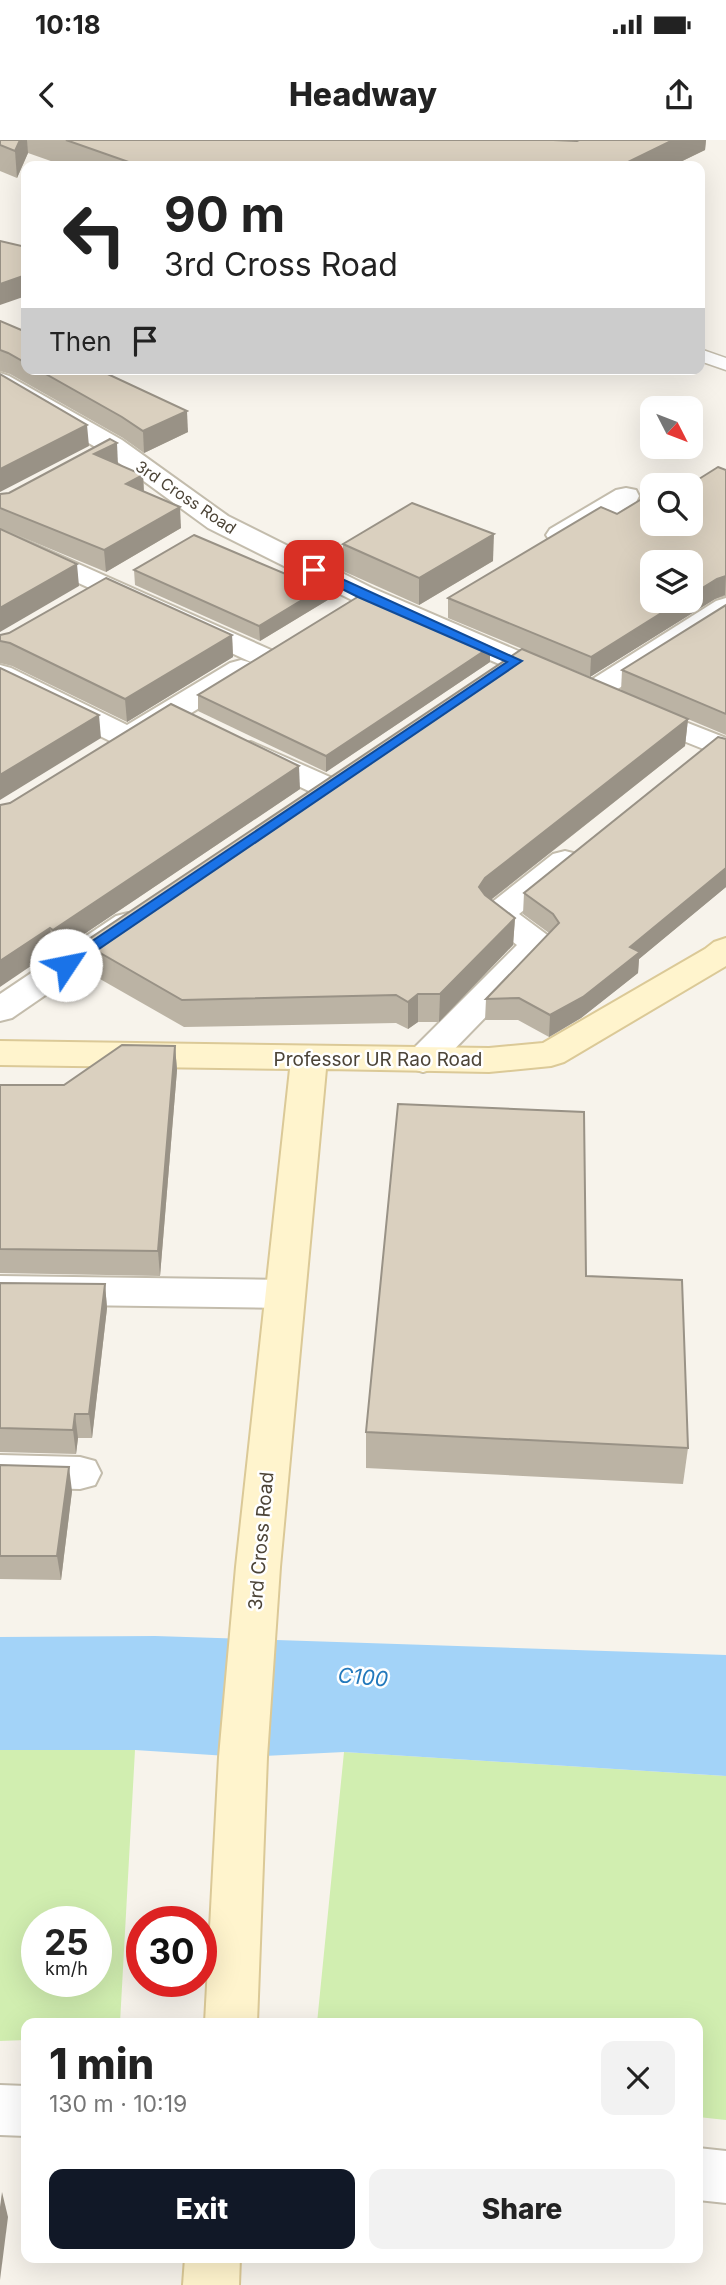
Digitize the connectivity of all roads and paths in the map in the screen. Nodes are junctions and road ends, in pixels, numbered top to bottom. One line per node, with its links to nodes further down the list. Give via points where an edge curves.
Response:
1 (705, 357): 2 (lane)
2 (726, 364)
3 (0, 381): 9 (street, 3rd Cross Road, via 207,528)
4 (626, 496): 6 (street)
5 (0, 537): 8 (street)
6 (534, 551)
7 (141, 567): 8 (street)
8 (96, 593): 16 (street, via 273,649)
9 (362, 594): 11 (street); 12 (street, 3rd Cross Road, via 431,612)
10 (726, 607): 15 (street)
11 (329, 615)
12 (516, 661): 14 (street); 15 (street, 3rd Cross Road)
13 (0, 674): 16 (street, via 117,745)
14 (483, 684)
15 (591, 693): 17 (street, 3rd Cross Road)
16 (170, 712): 18 (street, via 218,736 339,781)
17 (709, 751)
18 (294, 811)
19 (584, 846): 25 (street, via 498,914 538,944)
20 (158, 903): 22 (street)
21 (726, 949): 25 (street, Professor UR Rao Road, via 551,1054)
22 (0, 1010)
23 (0, 1053): 24 (street, Professor UR Rao Road)
24 (309, 1059): 25 (street, Professor UR Rao Road); 27 (street, 3rd Cross Road)
25 (423, 1060)
26 (0, 1290): 27 (street)
27 (285, 1294): 30 (street, 3rd Cross Road, via 241,1787)
28 (0, 1471): 29 (street)
29 (80, 1473)
30 (231, 2018)
31 (0, 2110): 32 (street)
32 (21, 2111)
33 (703, 2175): 34 (street)
34 (726, 2177)
35 (213, 2263): 36 (street)
36 (211, 2285)

